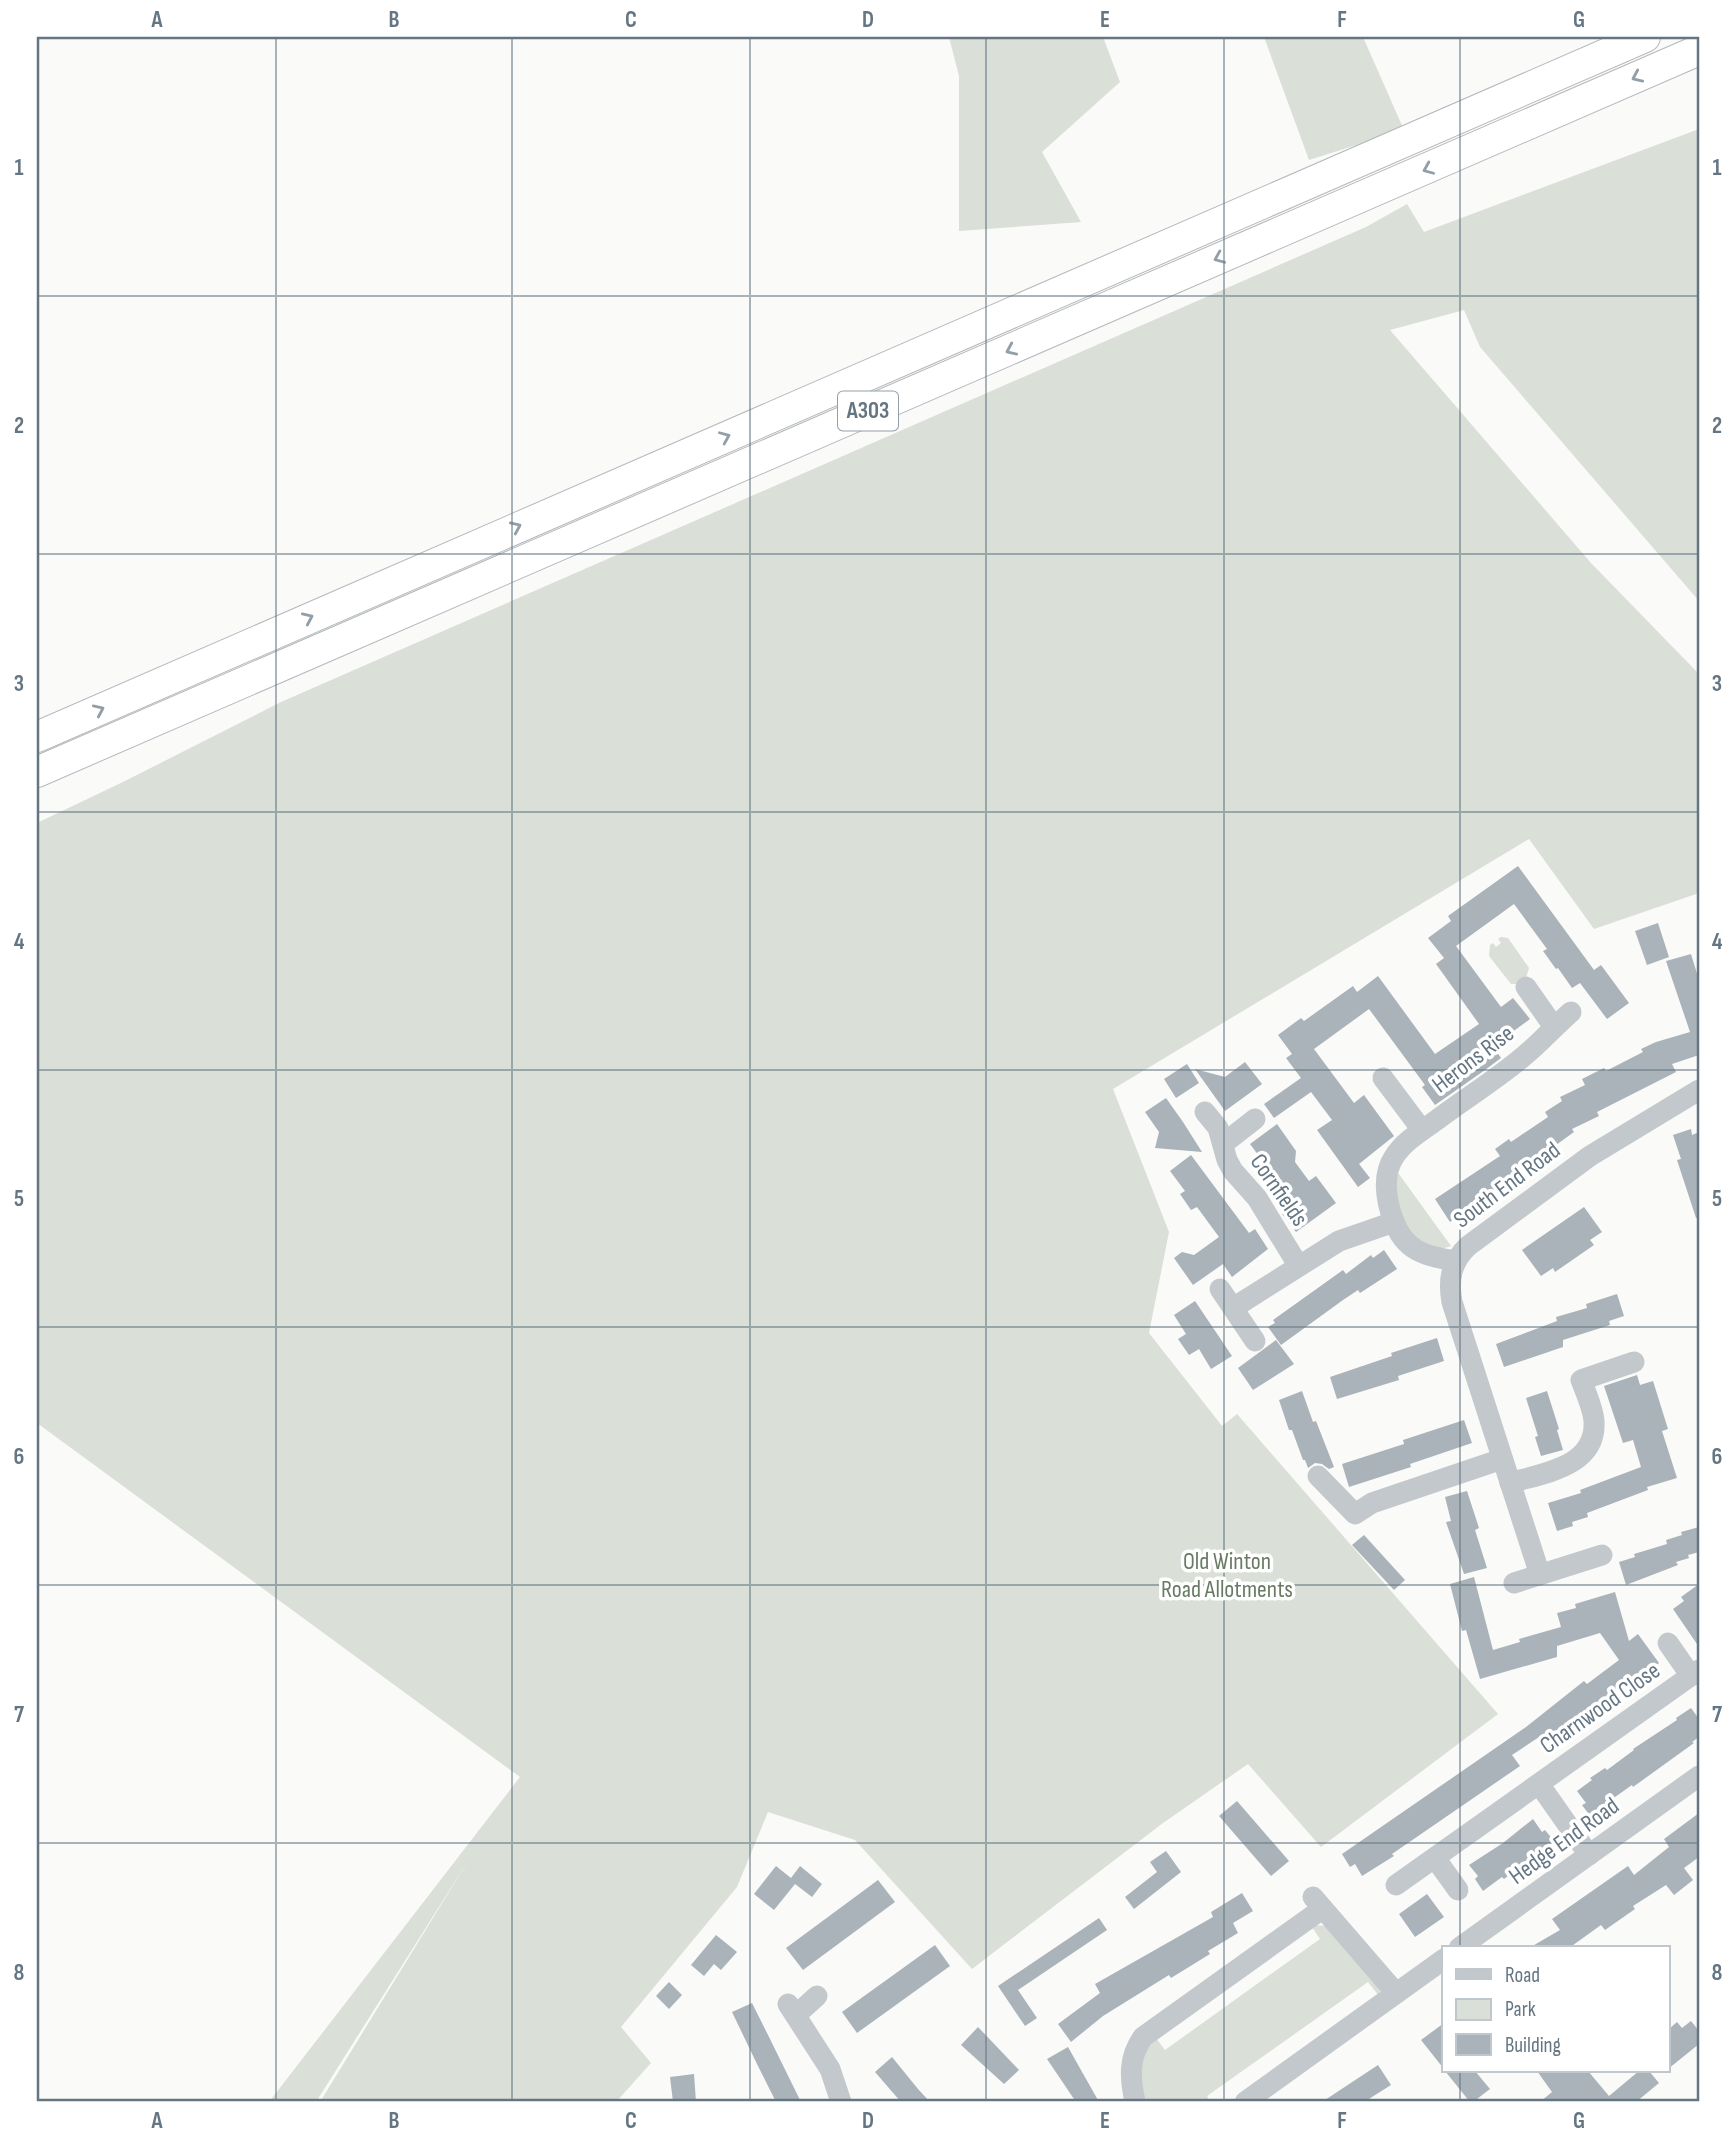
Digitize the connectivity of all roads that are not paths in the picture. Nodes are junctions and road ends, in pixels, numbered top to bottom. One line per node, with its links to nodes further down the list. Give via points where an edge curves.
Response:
1 (1645, 37): 3 (highway, A303, one-way to 1)
2 (1699, 50): 4 (highway, A303, one-way to 4)
3 (37, 737)
4 (37, 772)
5 (1526, 987): 7 (street, Herons Rise)
6 (1572, 1012): 7 (street, Herons Rise)
7 (1554, 1027): 12 (street, Herons Rise, via 1524,1056)
8 (1383, 1079): 12 (street, Herons Rise)
9 (1699, 1090): 15 (street, South End Road, via 1558,1178 1468,1246)
10 (1205, 1112): 13 (street, Cornfields)
11 (1255, 1119): 13 (street, Cornfields)
12 (1422, 1130): 14 (street, Herons Rise, via 1389,1166 1386,1185)
13 (1223, 1144): 16 (street, Cornfields, via 1233,1171 1257,1198)
14 (1394, 1222): 15 (street, Herons Rise, via 1419,1253); 16 (street, Cornfields, via 1339,1241)
15 (1455, 1261): 21 (street, South End Road, via 1450,1278 1452,1302)
16 (1298, 1265): 18 (street, Cornfields)
17 (1220, 1289): 18 (street)
18 (1233, 1307): 19 (street)
19 (1255, 1341)
20 (1634, 1362): 23 (street, via 1581,1380 1594,1424 1588,1447 1579,1459)
21 (1502, 1459): 22 (street, via 1372,1503 1362,1522); 23 (street, South End Road)
22 (1318, 1476)
23 (1510, 1483): 25 (street, South End Road)
24 (1602, 1556): 25 (street)
25 (1540, 1574): 26 (street)
26 (1514, 1583)
27 (1668, 1643): 28 (street, Charnwood Close)
28 (1695, 1673): 30 (street, Charnwood Close)
29 (1699, 1776): 31 (street, Hedge End Road)
30 (1539, 1784): 31 (street, Charnwood Close); 32 (street, Charnwood Close)
31 (1589, 1855): 35 (street, Hedge End Road)
32 (1434, 1858): 33 (street, Charnwood Close); 34 (street)
33 (1396, 1885)
34 (1458, 1890)
35 (1462, 1946)
36 (1442, 1960): 37 (street)
37 (1396, 1993): 40 (street, via 1318,1903 1143,2037 1130,2068); 41 (street)
38 (817, 1996): 39 (street, via 792,2009 830,2069)
39 (841, 2102)
40 (1135, 2102)
41 (1245, 2102)

